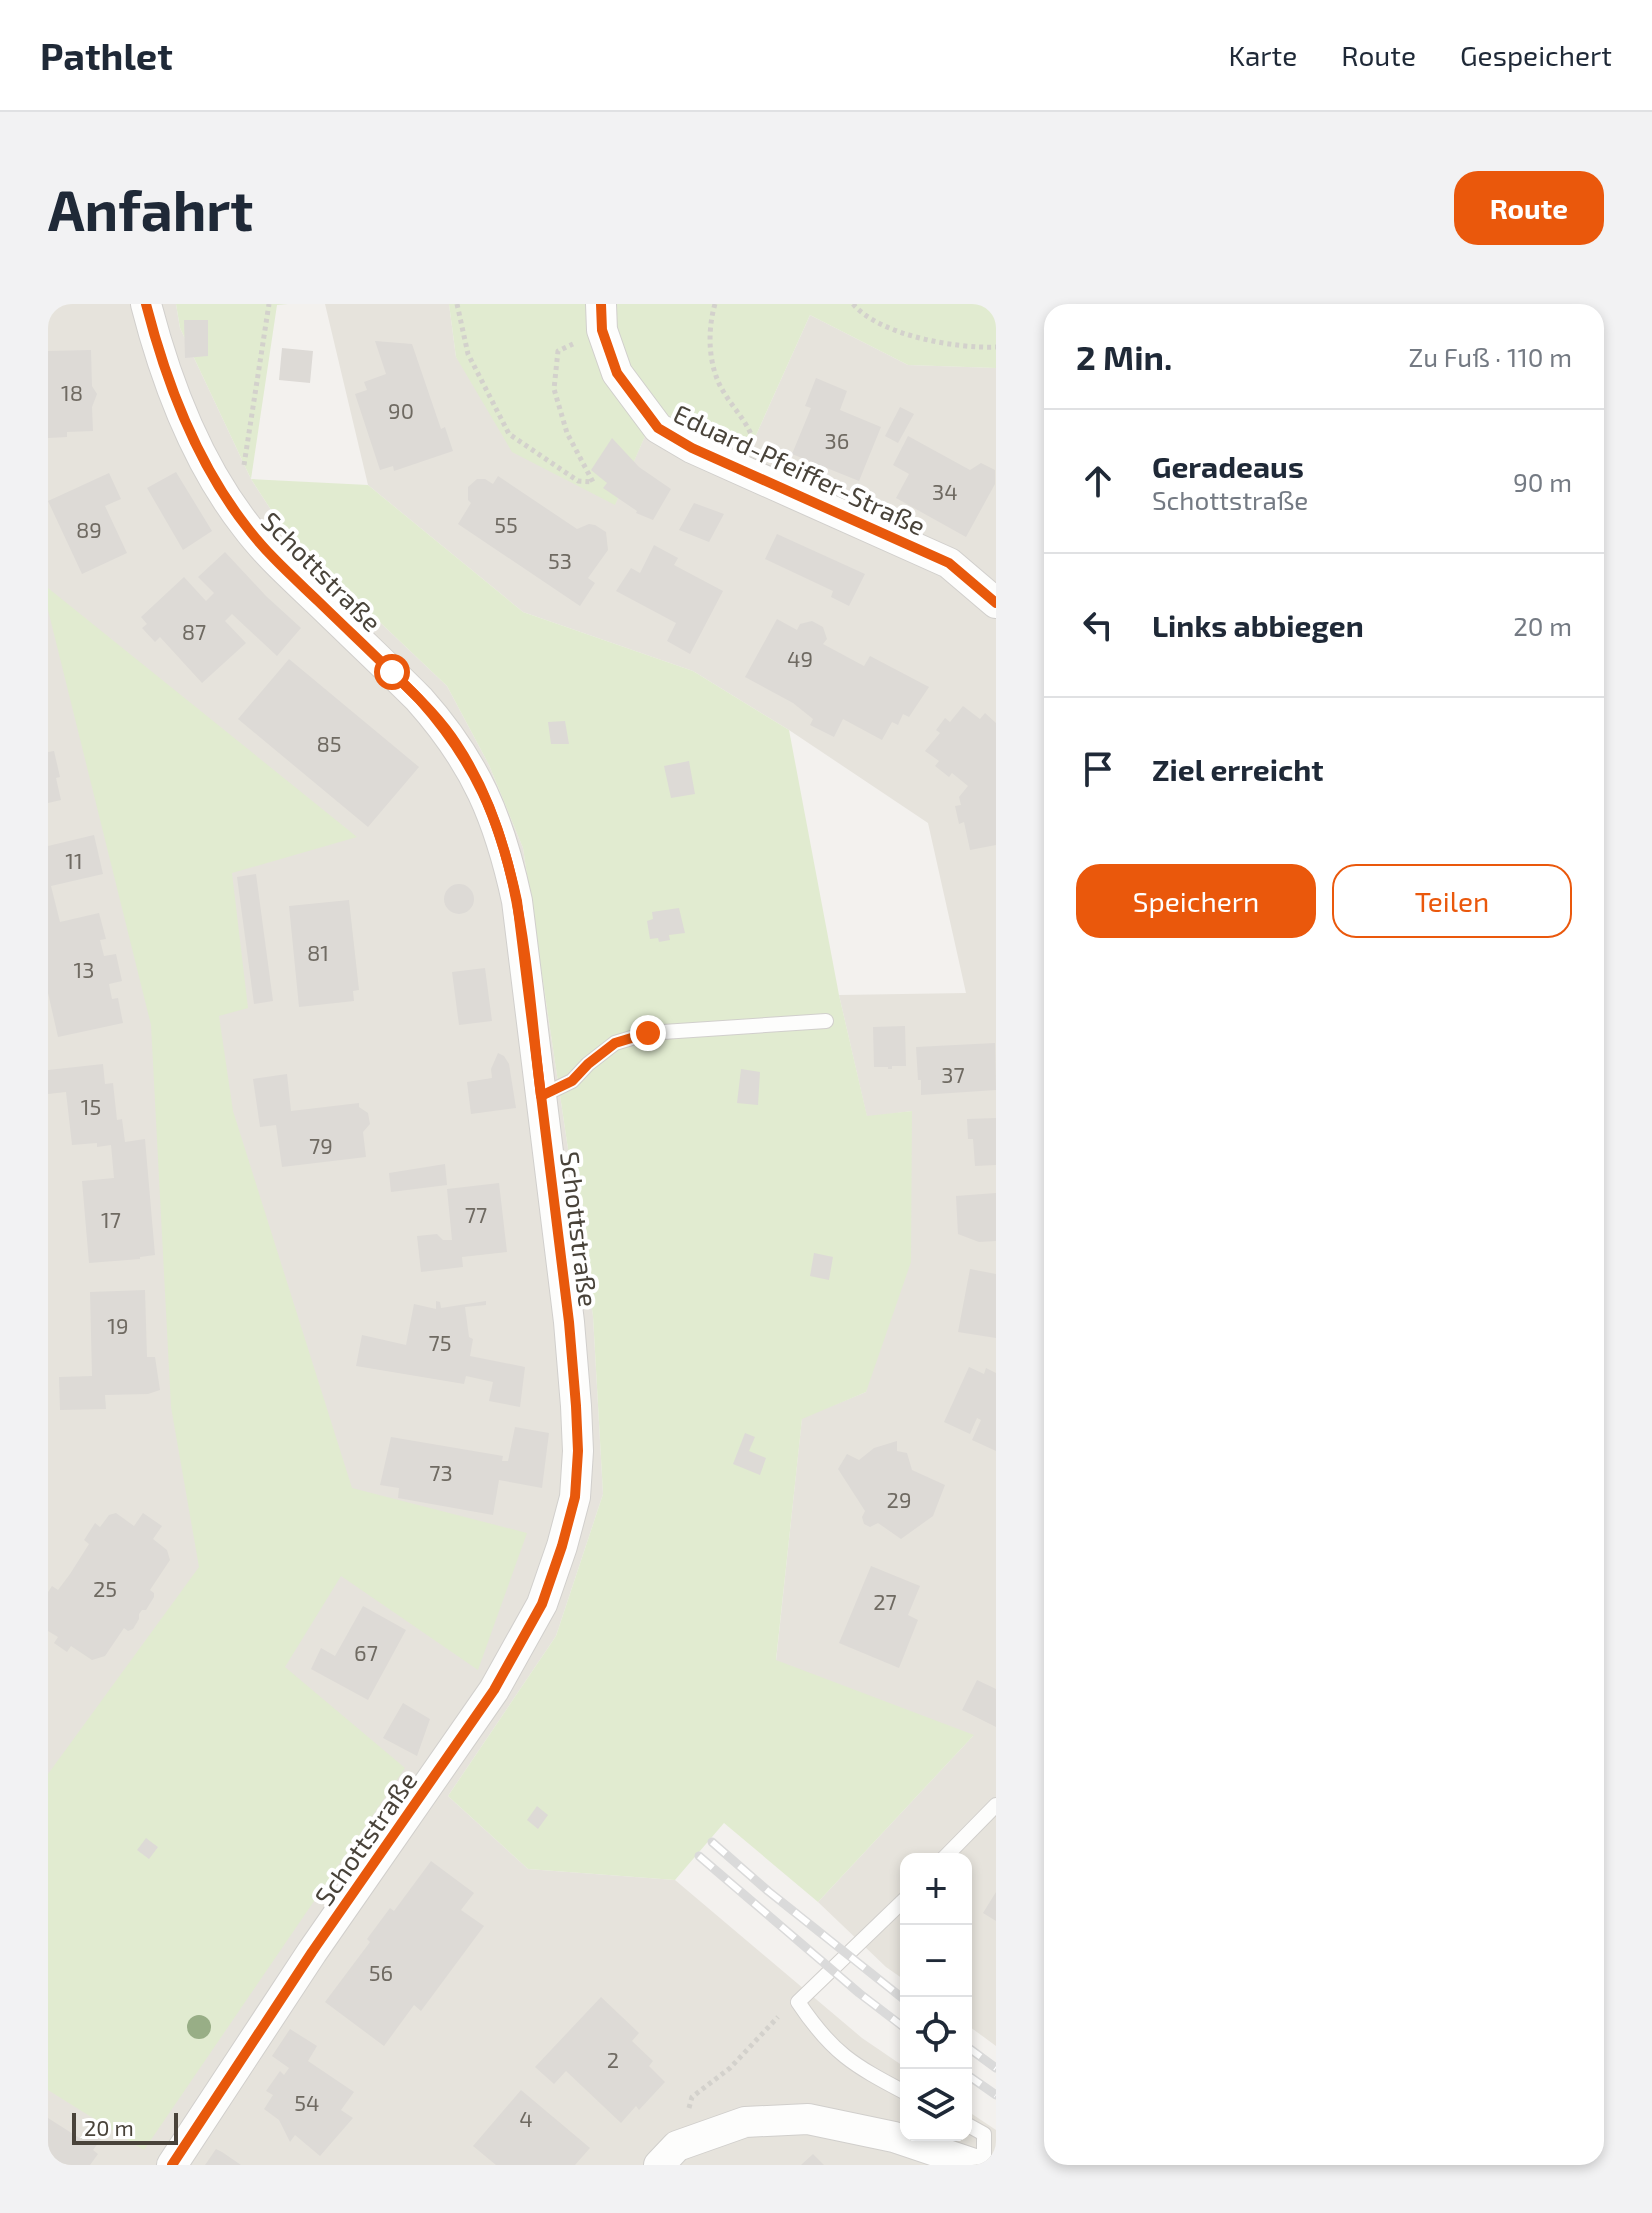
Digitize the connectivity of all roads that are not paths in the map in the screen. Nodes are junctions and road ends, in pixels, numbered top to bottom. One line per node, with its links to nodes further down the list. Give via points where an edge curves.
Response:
1 (146, 304): 5 (street, Schottstraße, via 176,396 222,493 276,561 419,699 457,743 477,779 507,854 517,901)
2 (601, 317): 3 (street, Eduard-Pfeiffer-Straße, via 617,373 658,428 949,563)
3 (996, 603)
4 (826, 1021): 5 (lane, via 648,1033 615,1043 572,1081)
5 (541, 1096): 11 (street, Schottstraße, via 569,1322 578,1451 575,1497 542,1604 494,1690)
6 (996, 1805): 7 (lane)
7 (949, 1853)
8 (900, 1904): 9 (lane, via 798,2002 843,2056)
9 (900, 2089)
10 (972, 2127): 14 (lane, via 984,2134)
11 (172, 2165)
12 (659, 2165): 13 (street, via 677,2146 745,2122 808,2119 894,2137)
13 (977, 2165)
14 (984, 2165)

